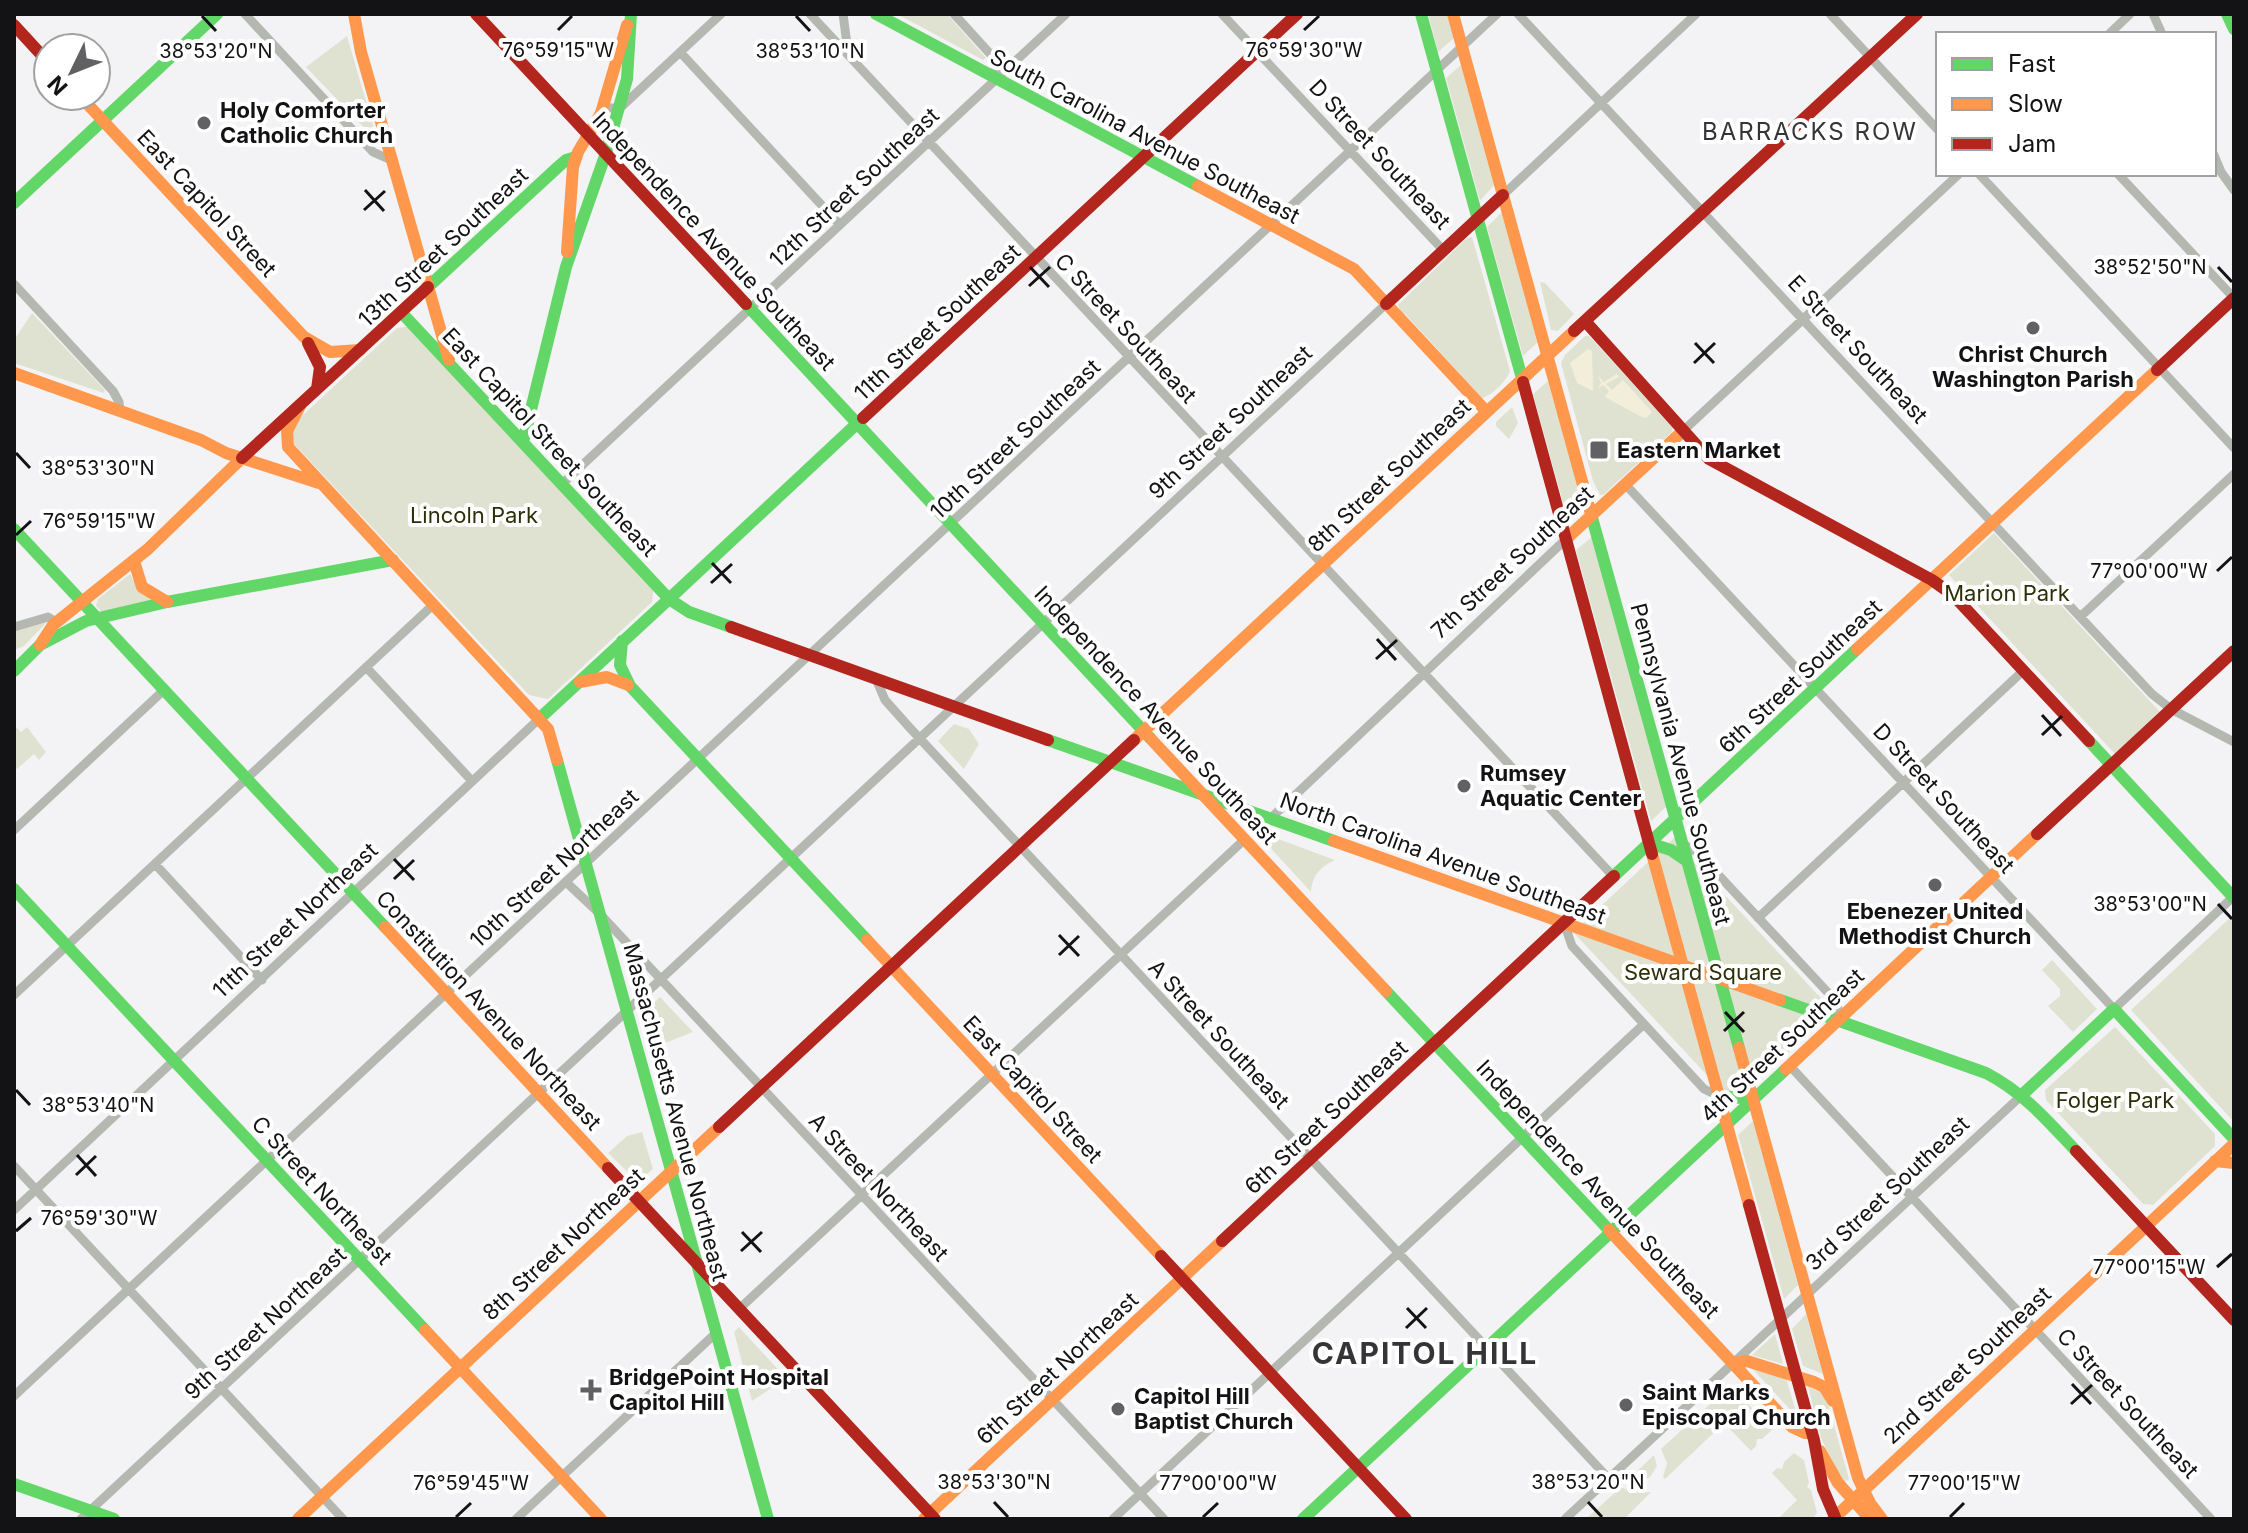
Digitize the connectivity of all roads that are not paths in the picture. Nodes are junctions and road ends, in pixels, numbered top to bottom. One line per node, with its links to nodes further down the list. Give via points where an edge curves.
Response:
1 (217, 14): 40 (main road)
2 (245, 14): 48 (street, via 373,152)
3 (343, 14): 29 (main road)
4 (354, 14): 29 (main road)
5 (476, 14): 42 (main road, Independence Avenue Southeast)
6 (631, 14): 37 (main road); 38 (main road, via 627,79)
7 (721, 14): 30 (street)
8 (810, 14): 32 (street, C Street Southeast)
9 (843, 14): 32 (street)
10 (876, 14): 35 (main road, South Carolina Avenue Southeast)
11 (954, 14): 35 (street, via 993,57)
12 (1066, 14): 35 (street, 12th Street Southeast)
13 (1222, 14): 31 (street, D Street Southeast)
14 (1297, 14): 31 (main road, 11th Street Southeast)
15 (1421, 14): 34 (main road)
16 (1453, 14): 28 (main road, Pennsylvania Avenue Southeast)
17 (1497, 14): 28 (street, 10th Street Southeast)
18 (1518, 14): 36 (street, E Street Southeast)
19 (1696, 14): 36 (street, 9th Street Southeast)
20 (1830, 14): 33 (street)
21 (1917, 14): 33 (main road, 8th Street Southeast)
22 (2130, 14): 26 (street)
23 (2227, 14): 25 (main road)
24 (14, 25): 27 (main road)
25 (2234, 29)
26 (2111, 32)
27 (32, 45)
28 (1462, 47): 34 (street, 10th Street Southeast); 54 (main road, Pennsylvania Avenue Southeast)
29 (361, 52): 48 (main road)
30 (680, 52): 38 (street); 58 (street)
31 (1257, 52): 44 (street, D Street Southeast); 47 (main road, 11th Street Southeast)
32 (848, 56): 43 (street, C Street Southeast)
33 (1870, 57): 41 (street); 56 (main road, 8th Street Southeast)
34 (1436, 70): 44 (street, 10th Street Southeast); 57 (main road)
35 (997, 78): 43 (street, 12th Street Southeast); 47 (main road, South Carolina Avenue Southeast)
36 (1602, 102): 54 (street, 9th Street Southeast); 56 (street, E Street Southeast)
37 (604, 107): 38 (street); 42 (main road)
38 (619, 109): 45 (main road)
39 (95, 112): 40 (main road, East Capitol Street)
40 (102, 120): 55 (main road); 71 (main road, East Capitol Street)
41 (1936, 128)
42 (589, 135): 45 (main road, Independence Avenue Southeast); 46 (main road)
43 (929, 142): 58 (street, 12th Street Southeast); 61 (street, C Street Southeast)
44 (1350, 151): 59 (street, 10th Street Southeast); 60 (street, D Street Southeast)
45 (606, 153): 62 (main road); 67 (main road, Independence Avenue Southeast)
46 (576, 157): 62 (main road); 64 (main road, 13th Street Southeast, via 558,167)
47 (1143, 157): 59 (main road, South Carolina Avenue Southeast); 61 (main road, 11th Street Southeast)
48 (391, 160): 64 (main road)
49 (2216, 160): 53 (street)
50 (1957, 176): 69 (street, 7th Street Southeast)
51 (1981, 176): 76 (street)
52 (2120, 176): 65 (street)
53 (2234, 190)
54 (1503, 195): 57 (main road, 9th Street Southeast); 73 (main road, Pennsylvania Avenue Southeast)
55 (14, 203)
56 (1702, 211): 69 (street, E Street Southeast); 70 (main road, 8th Street Southeast)
57 (1477, 219): 60 (main road, 9th Street Southeast); 78 (main road)
58 (840, 225): 67 (street, 12th Street Southeast)
59 (1270, 226): 66 (main road, South Carolina Avenue Southeast, via 1354,269); 74 (street, 10th Street Southeast)
60 (1443, 250): 66 (main road, 9th Street Southeast)
61 (1036, 257): 74 (street, C Street Southeast); 83 (main road, 11th Street Southeast)
62 (566, 267): 85 (main road)
63 (14, 284): 81 (street, via 113,391)
64 (428, 287): 68 (main road, 13th Street Southeast); 75 (main road)
65 (2234, 298): 76 (main road, 6th Street Southeast)
66 (1386, 304): 82 (main road); 87 (street, 9th Street Southeast)
67 (751, 309): 83 (main road, Independence Avenue Southeast); 90 (street, 12th Street Southeast)
68 (401, 312): 72 (main road, 13th Street Southeast); 75 (main road, East Capitol Street Southeast)
69 (1803, 319): 84 (street, 7th Street Southeast); 94 (street, E Street Southeast)
70 (1585, 321): 73 (main road, 8th Street Southeast); 84 (main road)
71 (304, 337): 72 (main road, via 333,354); 79 (main road, via 320,367)
72 (360, 350): 79 (main road, 13th Street Southeast)
73 (1547, 356): 78 (main road, 8th Street Southeast); 93 (main road, Pennsylvania Avenue Southeast)
74 (1129, 357): 87 (street, C Street Southeast); 95 (street, 10th Street Southeast)
75 (450, 365): 85 (main road, East Capitol Street Southeast)
76 (2158, 369): 86 (street); 94 (main road, 6th Street Southeast)
77 (14, 373): 81 (main road)
78 (1521, 379): 82 (main road, 8th Street Southeast); 97 (main road)
79 (317, 391): 80 (main road, 13th Street Southeast)
80 (300, 406): 88 (main road, 13th Street Southeast); 92 (main road, Massachusetts Avenue Northeast, via 287,428 287,444)
81 (120, 411): 88 (main road)
82 (1486, 411): 100 (main road, 8th Street Southeast)
83 (858, 424): 95 (main road, Independence Avenue Southeast); 102 (main road, 11th Street Southeast)
84 (1684, 430): 91 (main road, 7th Street Southeast); 101 (main road, via 1709,459)
85 (523, 442): 90 (main road, East Capitol Street Southeast)
86 (2234, 448)
87 (1222, 456): 100 (street, C Street Southeast); 109 (street, 9th Street Southeast)
88 (242, 458): 92 (main road); 99 (main road, 13th Street Southeast)
89 (2234, 474): 106 (street)
90 (562, 484): 102 (main road, East Capitol Street Southeast)
91 (1625, 484): 93 (main road, 7th Street Southeast); 123 (street, D Street Southeast)
92 (323, 485): 98 (main road, Massachusetts Avenue Northeast)
93 (1591, 515): 97 (main road, 7th Street Southeast); 139 (main road, Pennsylvania Avenue Southeast)
94 (1993, 523): 101 (main road, 6th Street Southeast); 106 (street, E Street Southeast)
95 (951, 524): 109 (main road, Independence Avenue Southeast); 114 (street, 10th Street Southeast)
96 (14, 529): 104 (main road, Constitution Avenue Northeast)
97 (1566, 539): 119 (street, 7th Street Southeast); 142 (main road)
98 (393, 560): 103 (main road); 105 (main road, Massachusetts Avenue Northeast)
99 (134, 561): 103 (main road, via 142,587); 104 (main road, 13th Street Southeast)
100 (1323, 564): 119 (street, C Street Southeast); 128 (main road, 8th Street Southeast)
101 (1932, 580): 118 (main road); 123 (main road, 6th Street Southeast)
102 (669, 599): 111 (main road, 11th Street Southeast); 114 (main road, North Carolina Avenue Southeast, via 689,612)
103 (167, 602): 107 (main road)
104 (83, 603): 107 (main road, Constitution Avenue Northeast); 108 (main road, 13th Street Southeast)
105 (434, 604): 117 (street); 127 (main road, Massachusetts Avenue Northeast)
106 (2080, 617): 126 (street, E Street Southeast)
107 (97, 618): 112 (main road); 124 (main road, Constitution Avenue Northeast)
108 (56, 622): 110 (street, via 48,617); 112 (main road)
109 (1044, 624): 125 (street, 9th Street Southeast); 128 (main road, Independence Avenue Southeast)
110 (14, 627)
111 (622, 641): 115 (main road, 11th Street Southeast); 122 (main road, via 618,666)
112 (40, 645): 116 (main road)
113 (2234, 651): 126 (main road, 4th Street Southeast)
114 (809, 655): 120 (main road, North Carolina Avenue Southeast); 131 (street, 10th Street Southeast)
115 (603, 659): 121 (main road, 11th Street Northeast)
116 (16, 664)
117 (366, 667): 134 (street); 135 (street)
118 (2024, 670): 133 (main road); 136 (street)
119 (1423, 672): 138 (street, 7th Street Southeast); 149 (street, C Street Southeast)
120 (876, 679): 125 (main road, North Carolina Avenue Southeast); 129 (street, A Street Southeast, via 885,700)
121 (580, 682): 122 (main road, via 607,677); 127 (main road, 11th Street Northeast)
122 (630, 686): 131 (main road, East Capitol Street)
123 (1815, 689): 136 (street, D Street Southeast); 139 (main road, 6th Street Southeast)
124 (164, 690): 134 (main road, Constitution Avenue Northeast); 140 (street)
125 (954, 706): 129 (street, 9th Street Southeast); 132 (main road, North Carolina Avenue Southeast)
126 (2171, 709): 130 (street); 133 (main road, 4th Street Southeast)
127 (540, 718): 135 (street, 11th Street Northeast); 147 (main road, Massachusetts Avenue Northeast, via 554,745)
128 (1143, 731): 132 (main road, 8th Street Southeast); 137 (main road, Independence Avenue Southeast)
129 (920, 738): 144 (street, A Street Southeast); 145 (street, 9th Street Southeast)
130 (2234, 742)
131 (698, 759): 145 (main road, East Capitol Street); 147 (street, 10th Street Northeast)
132 (1110, 762): 137 (main road, North Carolina Avenue Southeast); 144 (main road, 8th Street Southeast)
133 (2111, 765): 150 (main road, 4th Street Southeast); 154 (main road)
134 (246, 778): 148 (street); 153 (main road, Constitution Avenue Northeast)
135 (472, 781): 153 (street, 11th Street Northeast)
136 (1903, 783): 150 (street, D Street Southeast); 156 (street)
137 (1204, 795): 138 (main road, North Carolina Avenue Southeast); 141 (main road, Independence Avenue Southeast)
138 (1271, 818): 157 (main road, North Carolina Avenue Southeast)
139 (1675, 819): 142 (main road, 6th Street Southeast); 143 (main road, Pennsylvania Avenue Southeast)
140 (14, 830)
141 (1245, 839): 159 (street); 171 (main road, Independence Avenue Southeast)
142 (1649, 843): 146 (main road); 149 (main road, 6th Street Southeast); 160 (main road)
143 (1682, 843): 146 (main road, Pennsylvania Avenue Southeast); 156 (street, via 1699,854)
144 (1020, 846): 159 (street, A Street Southeast); 161 (main road, 8th Street Southeast)
145 (791, 859): 161 (main road, East Capitol Street); 163 (street, 9th Street Northeast)
146 (1687, 861): 162 (main road, Pennsylvania Avenue Southeast)
147 (586, 863): 151 (street, 10th Street Northeast); 155 (main road, Massachusetts Avenue Northeast)
148 (155, 864): 158 (street); 164 (street)
149 (1613, 876): 157 (main road, 6th Street Southeast)
150 (1991, 877): 167 (street, D Street Southeast); 169 (main road, 4th Street Southeast)
151 (566, 882): 155 (street, A Street Northeast); 165 (street, 10th Street Northeast)
152 (14, 889): 158 (main road, C Street Northeast)
153 (353, 893): 164 (street, 11th Street Northeast); 165 (main road, Constitution Avenue Northeast)
154 (2234, 897): 167 (street, 3rd Street Southeast)
155 (600, 914): 163 (street, A Street Northeast); 168 (main road, Massachusetts Avenue Northeast)
156 (1758, 918): 169 (street, via 1835,1001)
157 (1564, 923): 160 (main road, North Carolina Avenue Southeast); 170 (street, via 1572,946); 171 (main road, 6th Street Southeast)
158 (67, 946): 166 (street); 172 (main road, C Street Northeast)
159 (1121, 955): 174 (street); 183 (street, A Street Southeast)
160 (1683, 965): 162 (main road, North Carolina Avenue Southeast); 178 (main road)
161 (891, 967): 174 (main road, East Capitol Street); 175 (main road, 8th Street Northeast)
162 (1719, 978): 169 (main road, North Carolina Avenue Southeast); 179 (main road, Pennsylvania Avenue Southeast)
163 (661, 979): 168 (street, 9th Street Northeast); 175 (street, A Street Northeast)
164 (262, 980): 172 (street, 11th Street Northeast)
165 (447, 993): 176 (main road, Constitution Avenue Northeast); 184 (street, 10th Street Northeast)
166 (14, 995)
167 (2114, 1009): 177 (main road, 3rd Street Southeast); 182 (main road, D Street Southeast)
168 (627, 1011): 176 (street, 9th Street Northeast); 188 (main road, Massachusetts Avenue Northeast)
169 (1839, 1020): 173 (main road, 4th Street Southeast); 177 (main road, North Carolina Avenue Southeast, via 1979,1070)
170 (1644, 1024): 178 (street, via 1704,1089); 181 (street)
171 (1435, 1043): 181 (main road, Independence Avenue Southeast); 183 (main road, 6th Street Southeast)
172 (175, 1061): 184 (main road, C Street Northeast); 189 (street, 11th Street Northeast)
173 (1789, 1065): 179 (main road, 4th Street Southeast); 191 (street, C Street Southeast)
174 (992, 1075): 190 (street); 199 (main road, East Capitol Street)
175 (762, 1087): 188 (main road, 8th Street Northeast); 190 (street, A Street Northeast)
176 (539, 1093): 192 (main road, Constitution Avenue Northeast); 197 (street, 9th Street Northeast)
177 (2022, 1095): 191 (street, 3rd Street Southeast); 194 (main road)
178 (1719, 1096): 179 (main road); 180 (main road)
179 (1753, 1099): 180 (main road, 4th Street Southeast); 201 (main road, Pennsylvania Avenue Southeast)
180 (1727, 1123): 195 (main road, 4th Street Southeast); 203 (main road)
181 (1523, 1138): 195 (main road, Independence Avenue Southeast); 196 (street)
182 (2234, 1141): 185 (main road, 2nd Street Southeast)
183 (1311, 1158): 196 (street, A Street Southeast); 199 (main road, 6th Street Southeast)
184 (267, 1161): 197 (main road, C Street Northeast); 200 (street, 10th Street Northeast)
185 (2215, 1161): 186 (main road); 194 (main road, 2nd Street Southeast)
186 (2234, 1163)
187 (14, 1166): 189 (street)
188 (671, 1171): 192 (main road, 8th Street Northeast); 198 (main road, Massachusetts Avenue Northeast)
189 (36, 1190): 193 (street, 11th Street Northeast); 200 (street)
190 (862, 1196): 202 (street); 214 (street, A Street Northeast)
191 (1912, 1197): 201 (street, 3rd Street Southeast); 205 (street, C Street Southeast)
192 (640, 1200): 198 (main road, Constitution Avenue Northeast); 209 (main road, 8th Street Northeast)
193 (14, 1210)
194 (2146, 1225): 204 (main road); 205 (main road, 2nd Street Southeast)
195 (1611, 1232): 207 (main road, 4th Street Southeast); 208 (main road, Independence Avenue Southeast)
196 (1399, 1253): 207 (street, A Street Southeast); 210 (street)
197 (359, 1260): 209 (main road, C Street Northeast); 212 (street, 9th Street Northeast)
198 (696, 1262): 202 (main road, Constitution Avenue Northeast); 206 (main road, Massachusetts Avenue Northeast)
199 (1182, 1279): 210 (main road, East Capitol Street); 214 (main road, 6th Street Northeast)
200 (129, 1289): 212 (street); 213 (street, 10th Street Northeast)
201 (1807, 1295): 203 (street, 3rd Street Southeast); 215 (main road, Pennsylvania Avenue Southeast)
202 (739, 1309): 226 (main road, Constitution Avenue Northeast)
203 (1781, 1319): 208 (street, 3rd Street Southeast); 211 (main road)
204 (2234, 1320)
205 (2035, 1329): 221 (main road, 2nd Street Southeast); 241 (street, C Street Southeast)
206 (716, 1333): 218 (street); 233 (main road, Massachusetts Avenue Northeast)
207 (1487, 1347): 217 (main road, 4th Street Southeast); 219 (street, A Street Southeast)
208 (1733, 1363): 211 (main road, via 1747,1361); 216 (main road, Independence Avenue Southeast, via 1792,1427); 219 (street, 3rd Street Southeast)
209 (460, 1368): 218 (main road, C Street Northeast); 223 (main road, 8th Street Northeast)
210 (1270, 1373): 217 (main road, East Capitol Street); 222 (street)
211 (1797, 1376): 215 (main road, via 1824,1387); 216 (main road)
212 (221, 1389): 223 (street); 225 (street, 9th Street Northeast)
213 (14, 1396)
214 (1052, 1399): 222 (street, A Street Northeast); 226 (main road, 6th Street Northeast)
215 (1841, 1420): 221 (main road, Pennsylvania Avenue Southeast)
216 (1813, 1436): 224 (main road); 227 (main road)
217 (1358, 1468): 236 (main road, 4th Street Southeast); 237 (main road, East Capitol Street)
218 (561, 1476): 231 (street); 232 (main road, C Street Northeast)
219 (1609, 1479): 238 (street, 3rd Street Southeast)
220 (14, 1484): 225 (main road)
221 (1863, 1490): 224 (main road, 2nd Street Southeast); 240 (main road, Pennsylvania Avenue Southeast)
222 (1141, 1494): 234 (street); 235 (street, A Street Northeast)
223 (322, 1496): 229 (main road, 8th Street Northeast); 230 (street)
224 (1852, 1500): 227 (main road, 2nd Street Southeast); 239 (main road)
225 (85, 1515): 228 (main road)
226 (930, 1517)
227 (1834, 1518)
228 (114, 1519)
229 (298, 1519)
230 (343, 1519)
231 (516, 1519)
232 (601, 1519)
233 (768, 1519)
234 (1113, 1519)
235 (1164, 1519)
236 (1303, 1519)
237 (1406, 1519)
238 (1565, 1519)
239 (1870, 1519)
240 (1882, 1519)
241 (2211, 1519)

